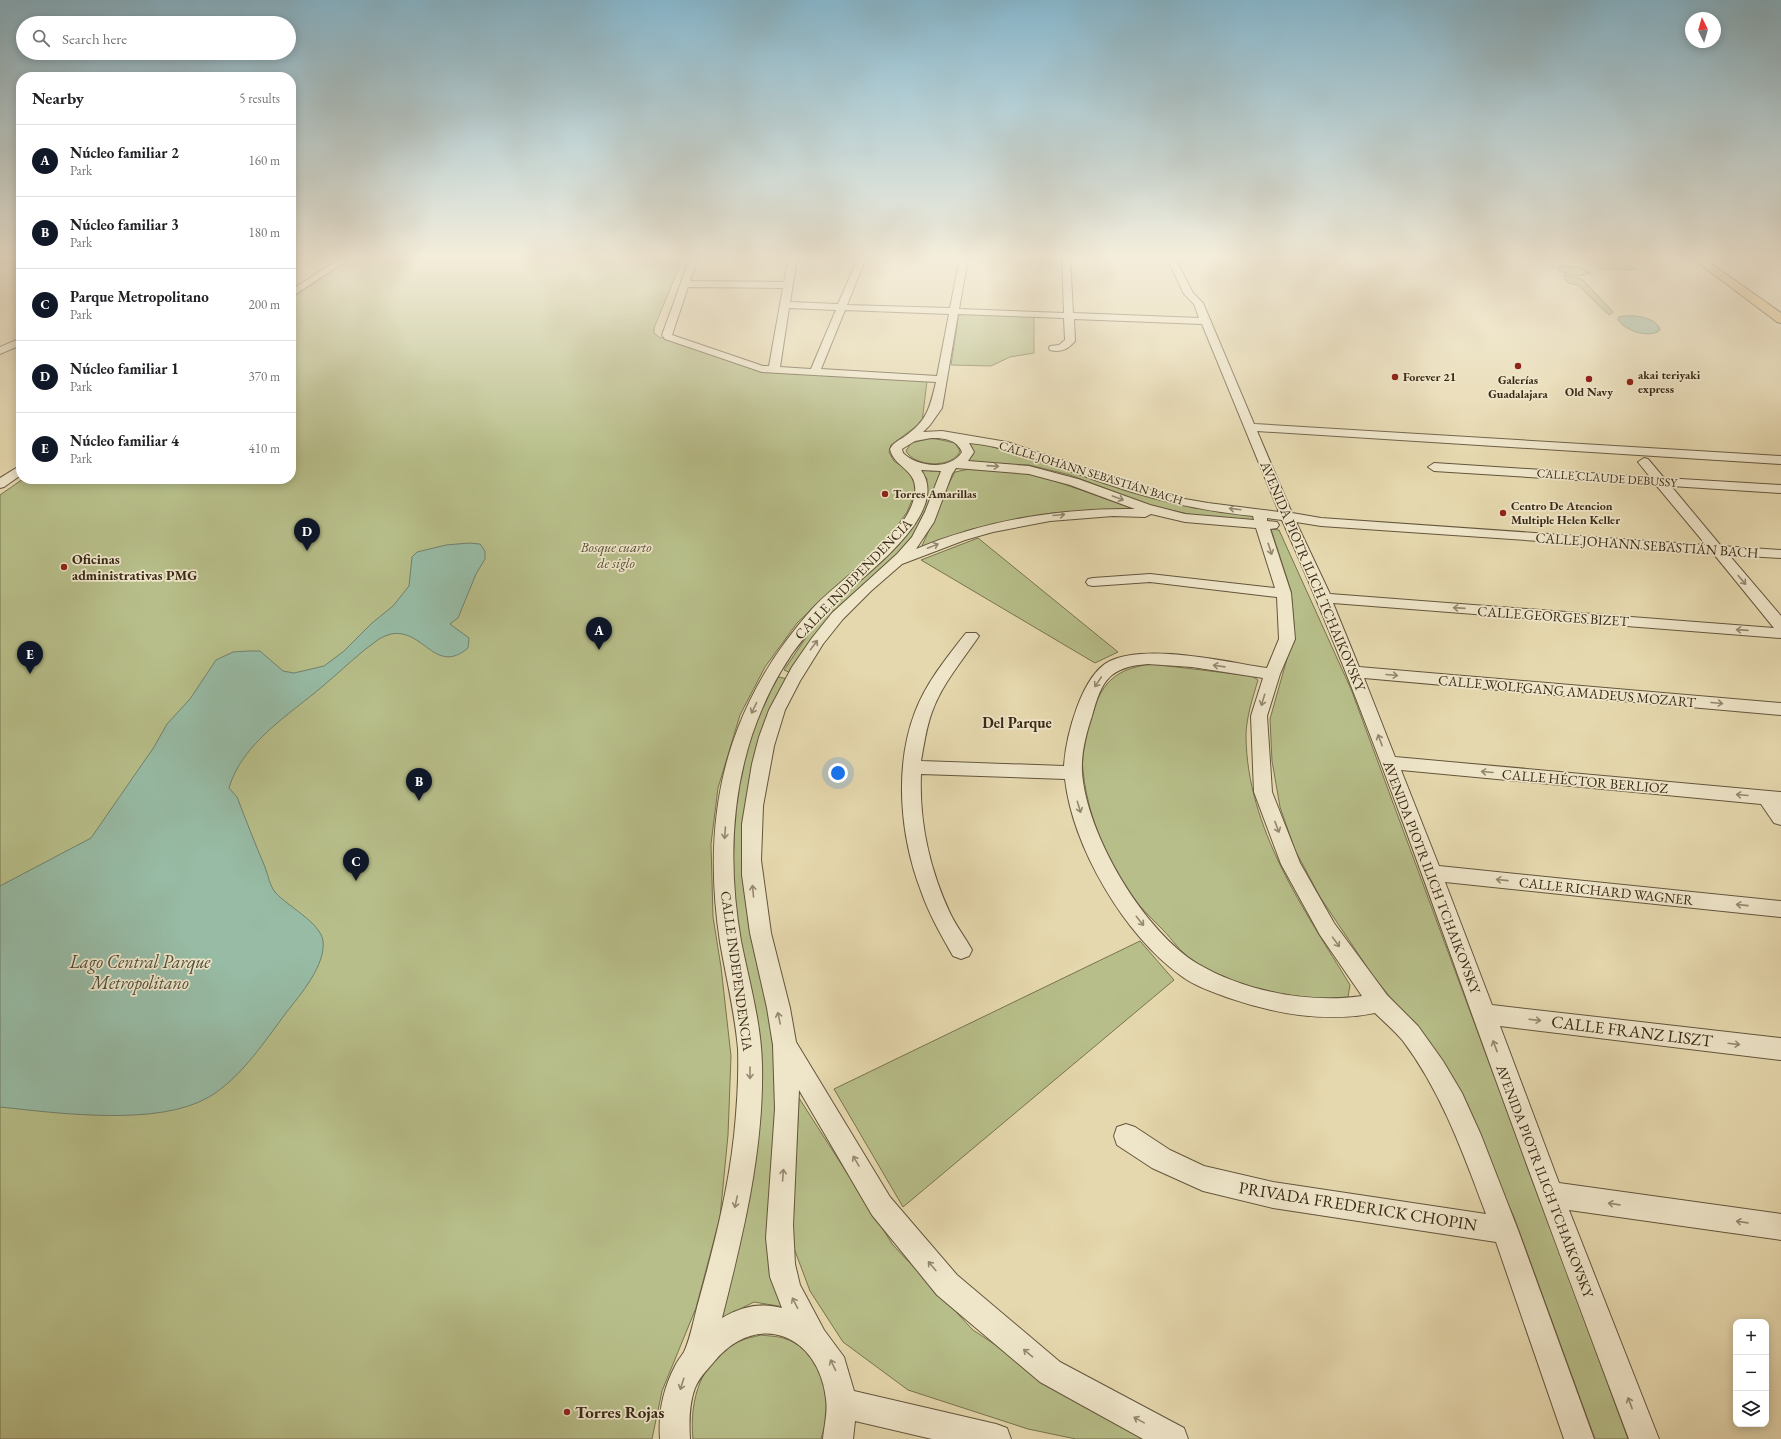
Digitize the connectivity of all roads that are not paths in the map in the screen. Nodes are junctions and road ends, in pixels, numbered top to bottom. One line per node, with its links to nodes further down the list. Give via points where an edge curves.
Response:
1 (670, 325): 12 (street, via 668,337 762,369)
2 (782, 325): 12 (street)
3 (834, 325): 13 (street)
4 (951, 325): 14 (street)
5 (1069, 325): 8 (street, via 1070,341 1061,348)
6 (1208, 325): 16 (street, AVENIDA PIOTR ILICH TCHAIKOVSKY)
7 (16, 343): 9 (street)
8 (1054, 348)
9 (0, 351)
10 (16, 352): 11 (street)
11 (0, 359)
12 (774, 370): 13 (street)
13 (814, 372): 14 (street)
14 (941, 379): 15 (street)
15 (936, 408): 17 (street, via 926,424); 18 (street, via 941,423)
16 (1252, 430): 20 (street); 23 (street); 33 (street, AVENIDA PIOTR ILICH TCHAIKOVSKY)
17 (910, 437): 18 (street, CALLE JOHANN SEBASTIÁN BACH, via 931,434); 19 (street, via 898,445 896,450 898,456)
18 (954, 438): 22 (street, via 967,447 968,452 961,461); 32 (street, CALLE JOHANN SEBASTIÁN BACH, one-way to 18, via 1172,500 1003,445)
19 (904, 460): 22 (street, CALLE JOHANN SEBASTIÁN BACH, via 925,467); 45 (street, CALLE INDEPENDENCIA, via 917,474 922,485 921,500 913,517 873,562 832,597 795,638)
20 (1781, 460)
21 (1644, 462): 27 (street)
22 (952, 465): 31 (street, CALLE JOHANN SEBASTIÁN BACH, one-way to 31, via 1015,468 1044,473); 36 (street, CALLE INDEPENDENCIA, via 918,537)
23 (1781, 466)
24 (1434, 467): 27 (street, CALLE CLAUDE DEBUSSY)
25 (16, 473): 28 (street)
26 (16, 481): 30 (street)
27 (1660, 482): 29 (street, CALLE CLAUDE DEBUSSY); 34 (street)
28 (0, 484)
29 (1781, 489)
30 (0, 492)
31 (1170, 515): 32 (street, CALLE JOHANN SEBASTIÁN BACH, via 1201,520); 36 (street, one-way to 31, via 962,536 1023,520 1090,513)
32 (1260, 518): 33 (street, CALLE JOHANN SEBASTIÁN BACH); 38 (street, AVENIDA PIOTR ILICH TCHAIKOVSKY, one-way to 38)
33 (1290, 520): 34 (street, CALLE JOHANN SEBASTIÁN BACH); 39 (street, AVENIDA PIOTR ILICH TCHAIKOVSKY)
34 (1717, 550): 35 (street, CALLE JOHANN SEBASTIÁN BACH); 40 (street, one-way to 40)
35 (1781, 554)
36 (897, 562): 45 (street, CALLE INDEPENDENCIA, one-way to 36, via 850,603)
37 (1093, 582): 38 (street, via 1150,578)
38 (1284, 593): 44 (street, AVENIDA PIOTR ILICH TCHAIKOVSKY, via 1287,639)
39 (1324, 598): 41 (street, CALLE GEORGES BIZET, one-way to 39); 43 (street, AVENIDA PIOTR ILICH TCHAIKOVSKY)
40 (1781, 626)
41 (1781, 633)
42 (971, 636): 48 (street, via 939,680 923,713 916,739)
43 (1354, 672): 46 (street, CALLE WOLFGANG AMADEUS MOZART, one-way to 46); 47 (street, AVENIDA PIOTR ILICH TCHAIKOVSKY, one-way to 43)
44 (1272, 674): 49 (street, one-way to 49, via 1155,659 1132,660 1117,664 1103,675 1089,696 1078,730); 55 (street, AVENIDA PIOTR ILICH TCHAIKOVSKY, one-way to 55, via 1259,716 1263,792 1291,864 1327,929)
45 (783, 676): 57 (street, CALLE INDEPENDENCIA, one-way to 45, via 754,897 750,828 762,751 776,713); 64 (street, CALLE INDEPENDENCIA, one-way to 64, via 753,710 732,769 727,802 724,883 730,939 746,1019 750,1060 750,1104 738,1198)
46 (1781, 709)
47 (1389, 763): 50 (street, CALLE HÉCTOR BERLIOZ, one-way to 47); 52 (street, AVENIDA PIOTR ILICH TCHAIKOVSKY)
48 (913, 767): 49 (street); 54 (street, via 912,805 919,856 940,913)
49 (1072, 773): 55 (street, one-way to 55, via 1086,828 1115,887 1161,946 1189,970 1223,987 1261,998 1309,1006 1350,1007)
50 (1774, 798): 51 (street)
51 (1781, 818)
52 (1432, 873): 53 (street, CALLE RICHARD WAGNER, one-way to 52); 56 (street, AVENIDA PIOTR ILICH TCHAIKOVSKY)
53 (1781, 909)
54 (960, 950)
55 (1379, 1002): 62 (street, AVENIDA PIOTR ILICH TCHAIKOVSKY, via 1410,1033 1453,1100 1470,1135)
56 (1483, 1014): 58 (street, CALLE FRANZ LISZT, one-way to 58); 60 (street, AVENIDA PIOTR ILICH TCHAIKOVSKY, one-way to 56)
57 (785, 1044): 63 (street, CALLE INDEPENDENCIA, one-way to 57, via 793,1299 780,1258 779,1230 786,1096); 69 (street, CALLE INDEPENDENCIA, one-way to 57, via 1050,1372 948,1285 881,1206)
58 (1781, 1049)
59 (1126, 1136): 62 (street, PRIVADA FREDERICK CHOPIN, via 1161,1159 1203,1178 1273,1195)
60 (1551, 1195): 61 (street, one-way to 60); 71 (street, AVENIDA PIOTR ILICH TCHAIKOVSKY, one-way to 60)
61 (1781, 1227)
62 (1505, 1230): 70 (street, AVENIDA PIOTR ILICH TCHAIKOVSKY)
63 (814, 1337): 64 (street, via 799,1326 782,1320 764,1318 728,1329); 65 (street, one-way to 63, via 834,1365)
64 (697, 1356): 66 (street, one-way to 66, via 684,1378 676,1403)
65 (842, 1403): 67 (street); 68 (street)
66 (673, 1436)
67 (838, 1439)
68 (996, 1439)
69 (1173, 1439)
70 (1579, 1439)
71 (1644, 1439)

